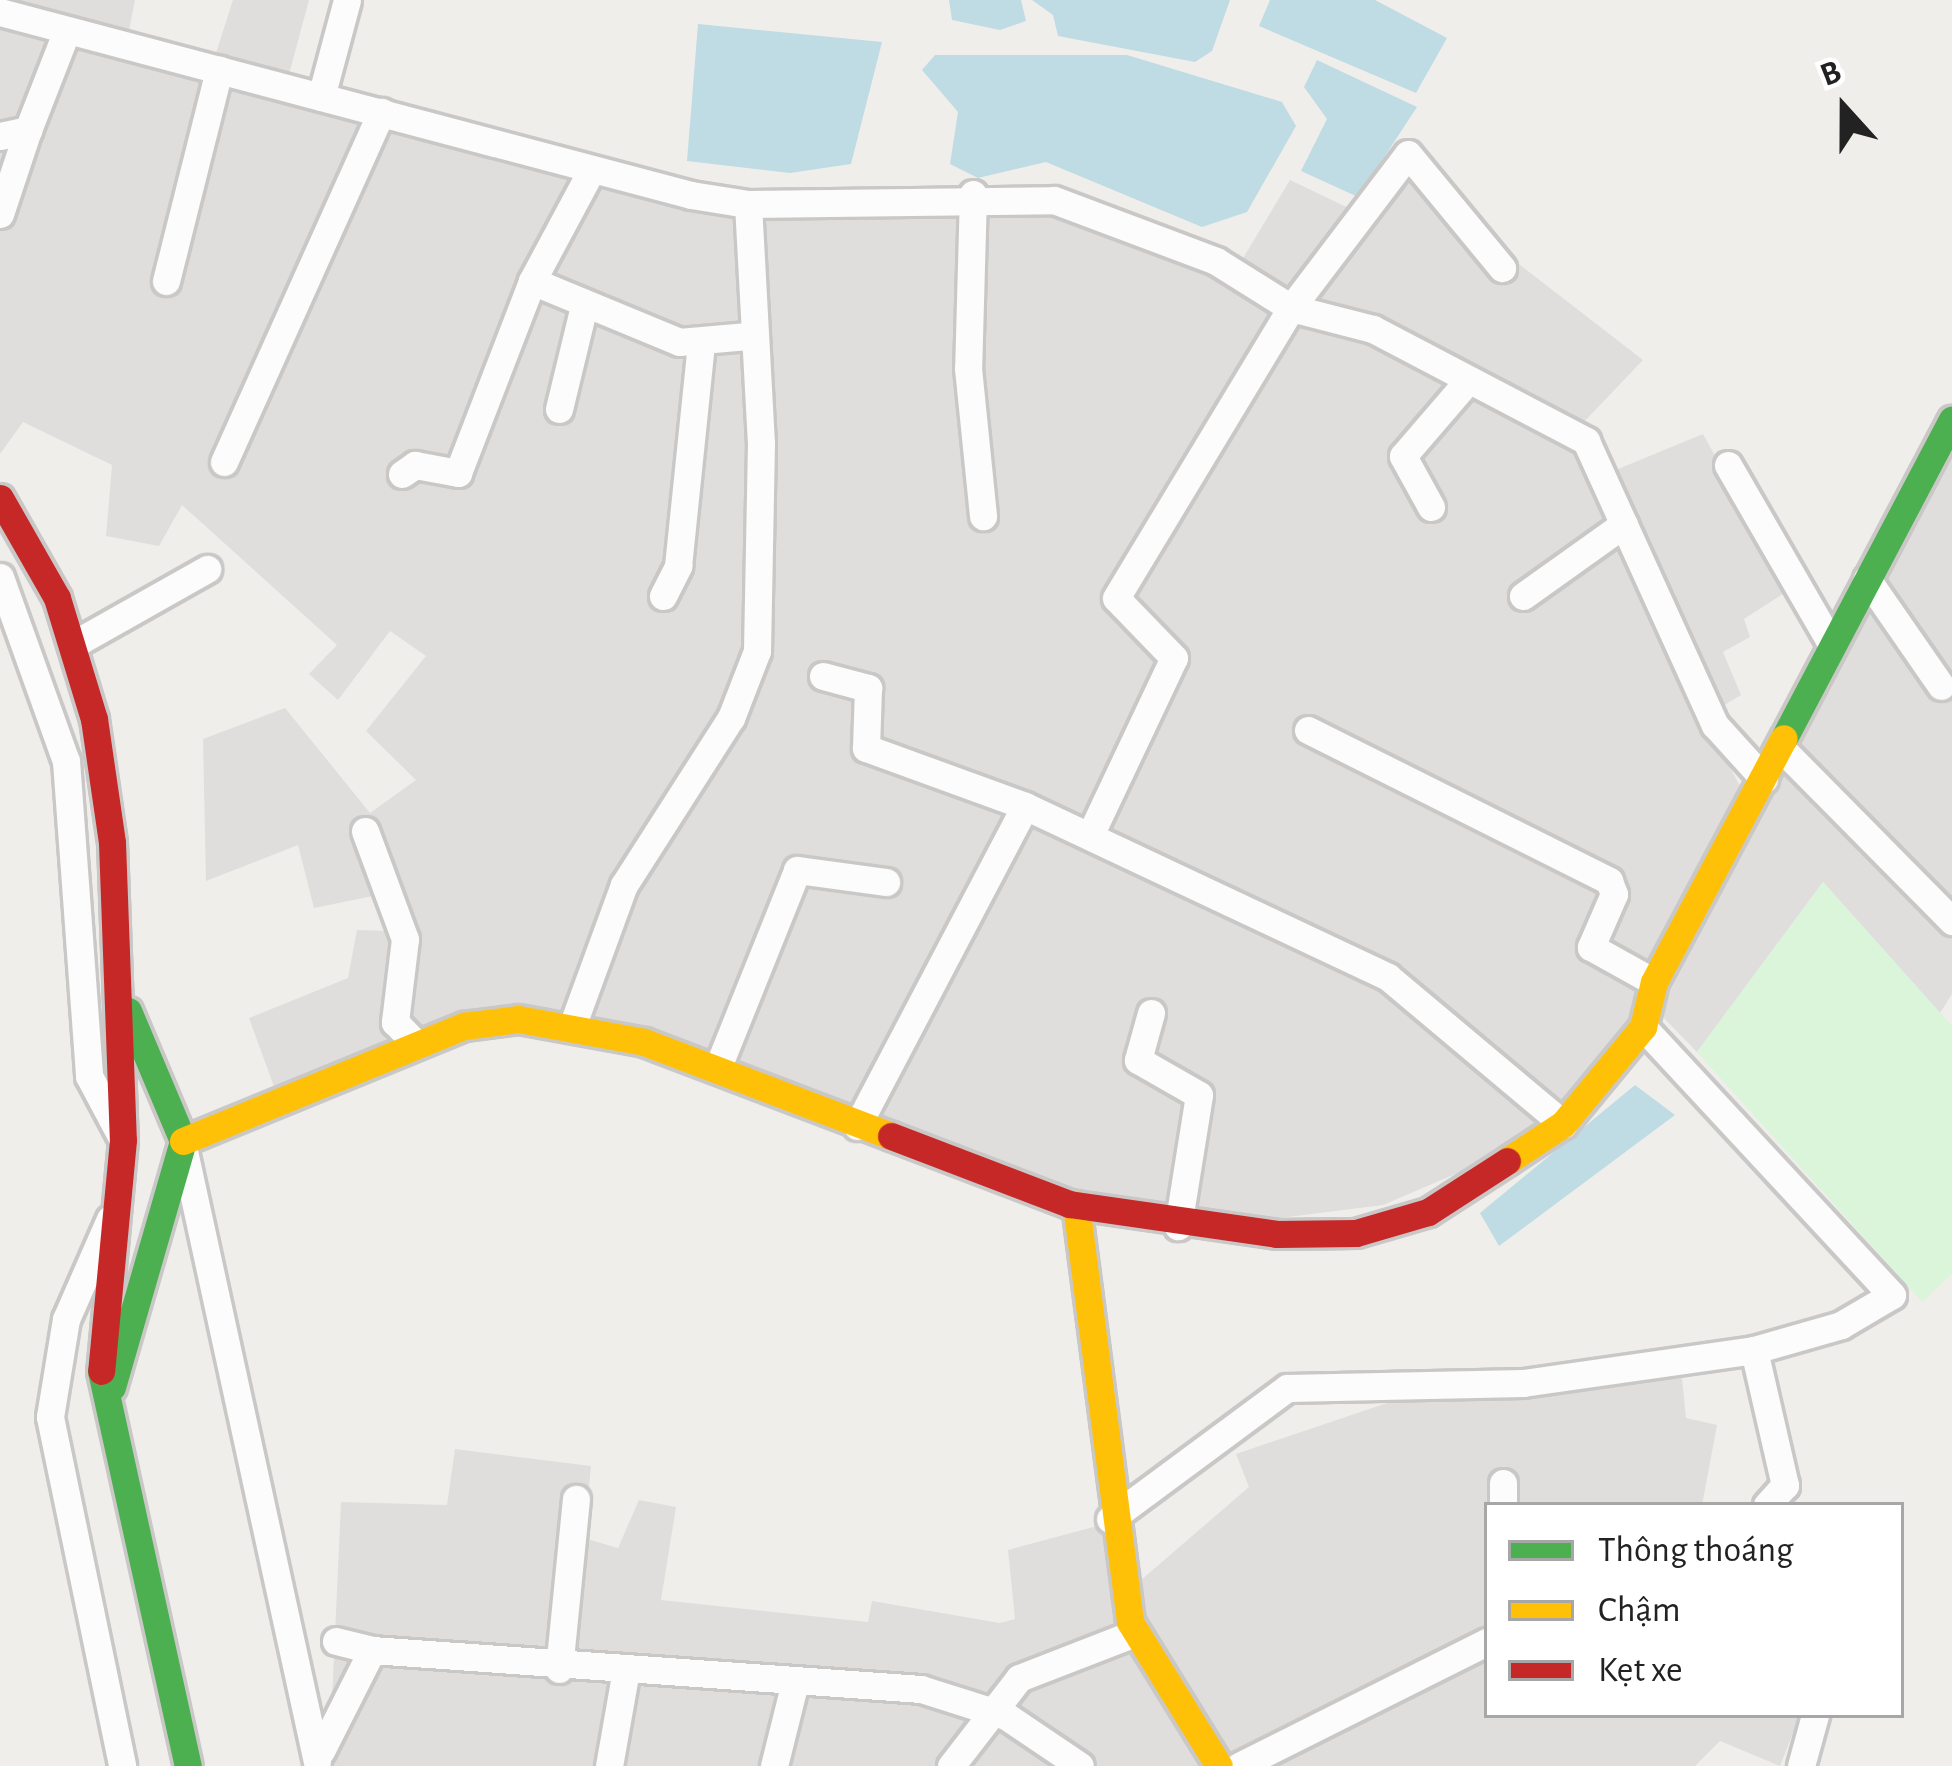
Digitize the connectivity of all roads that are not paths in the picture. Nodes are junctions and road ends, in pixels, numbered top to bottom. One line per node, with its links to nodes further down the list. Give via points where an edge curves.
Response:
1 (347, 0): 5 (street)
2 (0, 12): 3 (street)
3 (67, 29): 4 (street); 7 (street)
4 (219, 70): 5 (street); 13 (street)
5 (321, 97): 6 (street)
6 (381, 112): 8 (street); 22 (street)
7 (14, 133): 11 (street)
8 (591, 171): 10 (street); 14 (street)
9 (973, 194): 10 (street); 15 (street, via 1054,200 1216,261); 27 (street, via 968,368)
10 (748, 204): 17 (street)
11 (0, 214)
12 (1502, 268): 15 (street, via 1408,154)
13 (166, 281)
14 (532, 281): 16 (street); 24 (street, via 458,473 415,465)
15 (1292, 308): 19 (street, via 1373,329); 44 (street, via 1116,598 1174,658)
16 (583, 310): 18 (street); 20 (street)
17 (748, 336): 18 (street); 51 (street, via 761,444 757,651 731,718 624,885)
18 (701, 344): 33 (street, via 678,566)
19 (1464, 385): 26 (street, via 1403,456); 29 (street, via 1586,441)
20 (559, 409)
21 (1952, 420): 32 (street)
22 (224, 462)
23 (1728, 465): 36 (street)
24 (403, 474)
25 (0, 498): 28 (street)
26 (1431, 507)
27 (983, 516)
28 (17, 523): 35 (street); 37 (street)
29 (1624, 524): 34 (street); 42 (street, via 1714,724)
30 (207, 569): 37 (street)
31 (0, 577): 35 (street)
32 (1867, 579): 36 (street); 39 (street)
33 (663, 596)
34 (1523, 596)
35 (21, 615): 57 (street, via 66,761 88,1076)
36 (1830, 642): 41 (street)
37 (74, 644): 49 (street, via 112,843)
38 (823, 676): 43 (street, via 868,688 866,748)
39 (1941, 686)
40 (1308, 730): 48 (street, via 1609,881 1614,894 1591,947)
41 (1780, 747): 42 (street); 47 (street)
42 (1764, 779): 48 (street)
43 (1025, 806): 44 (street); 56 (street)
44 (1093, 829): 55 (street, via 1388,977)
45 (365, 831): 53 (street, via 405,939 395,1022)
46 (886, 882): 54 (street, via 797,870)
47 (1952, 921)
48 (1654, 982): 52 (street)
49 (118, 988): 57 (street); 58 (street)
50 (1151, 1013): 61 (street, via 1138,1060 1199,1095)
51 (573, 1024): 53 (street, via 500,1021); 54 (street)
52 (1643, 1027): 55 (street); 62 (street, via 1892,1294 1841,1325)
53 (416, 1044): 58 (street)
54 (718, 1067): 56 (street)
55 (1563, 1124): 61 (street, via 1428,1211 1356,1233)
56 (857, 1126): 59 (street)
57 (123, 1139): 60 (street)
58 (182, 1141): 63 (street); 76 (street, via 223,1366)
59 (1076, 1205): 61 (street); 66 (street)
60 (116, 1210): 63 (street, via 97,1353); 77 (street, via 87,1255 50,1417)
61 (1178, 1226)
62 (1754, 1350): 65 (street, via 1785,1485); 66 (street, via 1523,1383 1287,1388)
63 (105, 1410): 78 (street)
64 (576, 1499): 71 (street)
65 (1770, 1502)
66 (1110, 1519): 67 (street)
67 (1135, 1633): 74 (street, via 1019,1678); 83 (street)
68 (336, 1641): 70 (street)
69 (1484, 1644): 84 (street)
70 (372, 1650): 71 (street); 76 (street)
71 (560, 1670): 72 (street)
72 (625, 1676): 73 (street); 79 (street)
73 (795, 1682): 74 (street, via 921,1688); 80 (street)
74 (988, 1708): 81 (street); 82 (street)
75 (1814, 1718): 85 (street)
76 (318, 1759)
77 (122, 1766)
78 (188, 1766)
79 (609, 1766)
80 (774, 1766)
81 (951, 1766)
82 (1080, 1766)
83 (1219, 1766)
84 (1239, 1766)
85 (1802, 1766)

